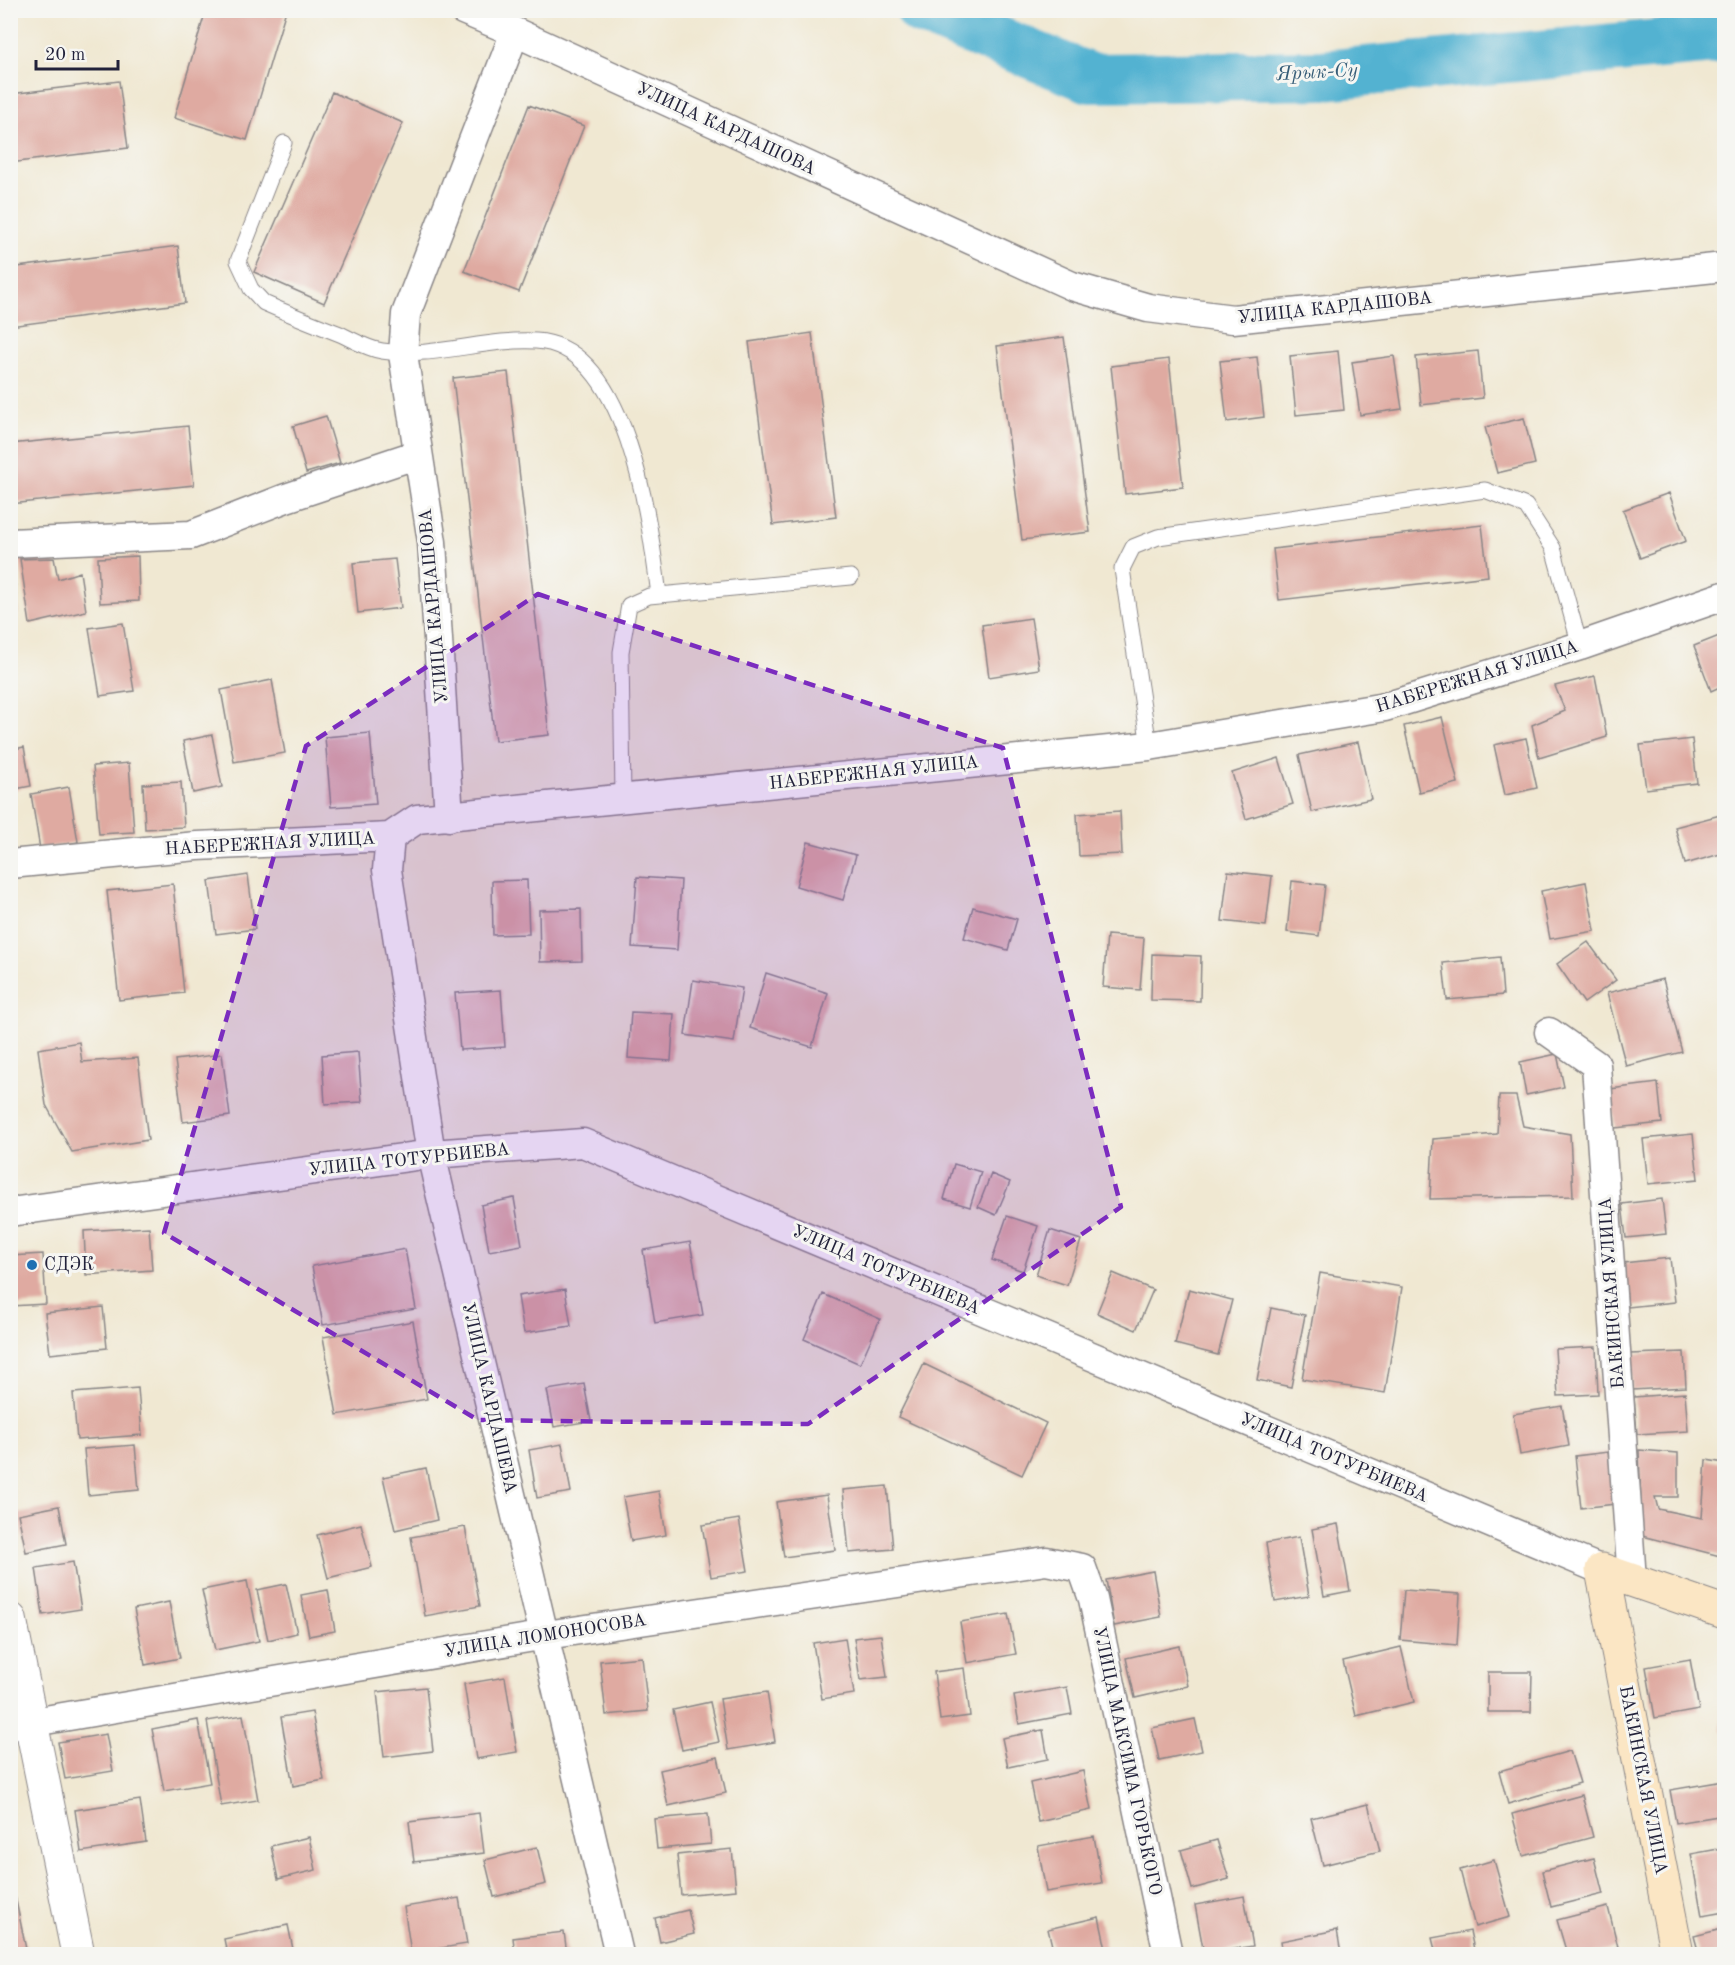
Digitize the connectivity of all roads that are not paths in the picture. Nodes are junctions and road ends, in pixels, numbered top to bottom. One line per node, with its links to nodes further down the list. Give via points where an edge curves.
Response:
1 (463, 10): 2 (street)
2 (515, 32): 4 (street, УЛИЦА КАРДАШОВА, via 1071,286 1148,309 1233,319); 5 (street, УЛИЦА КАРДАШОВА, via 406,314)
3 (284, 143): 5 (lane, via 238,261 250,289 264,303 293,316 379,351)
4 (1725, 267)
5 (403, 354): 6 (street, УЛИЦА КАРДАШОВА); 9 (lane, via 537,341 560,347 586,365 611,397 623,423 645,512)
6 (418, 454): 7 (street, via 191,535); 14 (street, УЛИЦА КАРДАШОВА, via 432,542)
7 (10, 543)
8 (851, 577): 9 (lane)
9 (659, 595): 13 (lane, via 640,598 629,605 621,652)
10 (1725, 596): 11 (street, НАБЕРЕЖНАЯ УЛИЦА)
11 (1580, 646): 12 (street, НАБЕРЕЖНАЯ УЛИЦА, via 1385,707); 12 (lane, via 1553,548 1526,506 1485,490 1158,537 1133,547 1122,568)
12 (1149, 746): 13 (street, НАБЕРЕЖНАЯ УЛИЦА)
13 (623, 798): 14 (street, НАБЕРЕЖНАЯ УЛИЦА)
14 (449, 817): 15 (street, НАБЕРЕЖНАЯ УЛИЦА, via 417,819)
15 (390, 837): 16 (street, НАБЕРЕЖНАЯ УЛИЦА, via 196,846); 18 (street, УЛИЦА КАРДАШЕВА, via 387,870)
16 (10, 864)
17 (1549, 1032): 21 (street, БАКИНСКАЯ УЛИЦА, via 1596,1065)
18 (430, 1154): 19 (street, УЛИЦА ТОТУРБИЕВА); 21 (street, УЛИЦА ТОТУРБИЕВА, via 584,1143); 24 (street, УЛИЦА КАРДАШЕВА)
19 (10, 1212)
20 (1082, 1568): 24 (street, УЛИЦА ЛОМОНОСОВА, via 1046,1561); 28 (street, УЛИЦА МАКСИМА ГОРЬКОГО, via 1093,1599)
21 (1617, 1575): 22 (main road, УЛИЦА ТОТУРБИЕВА); 29 (main road, БАКИНСКАЯ УЛИЦА)
22 (1725, 1612)
23 (10, 1619): 25 (street)
24 (546, 1635): 25 (street, УЛИЦА ЛОМОНОСОВА); 27 (street, УЛИЦА КАРДАШЕВА)
25 (20, 1724): 26 (street)
26 (78, 1954)
27 (619, 1954)
28 (1168, 1954)
29 (1677, 1954)

